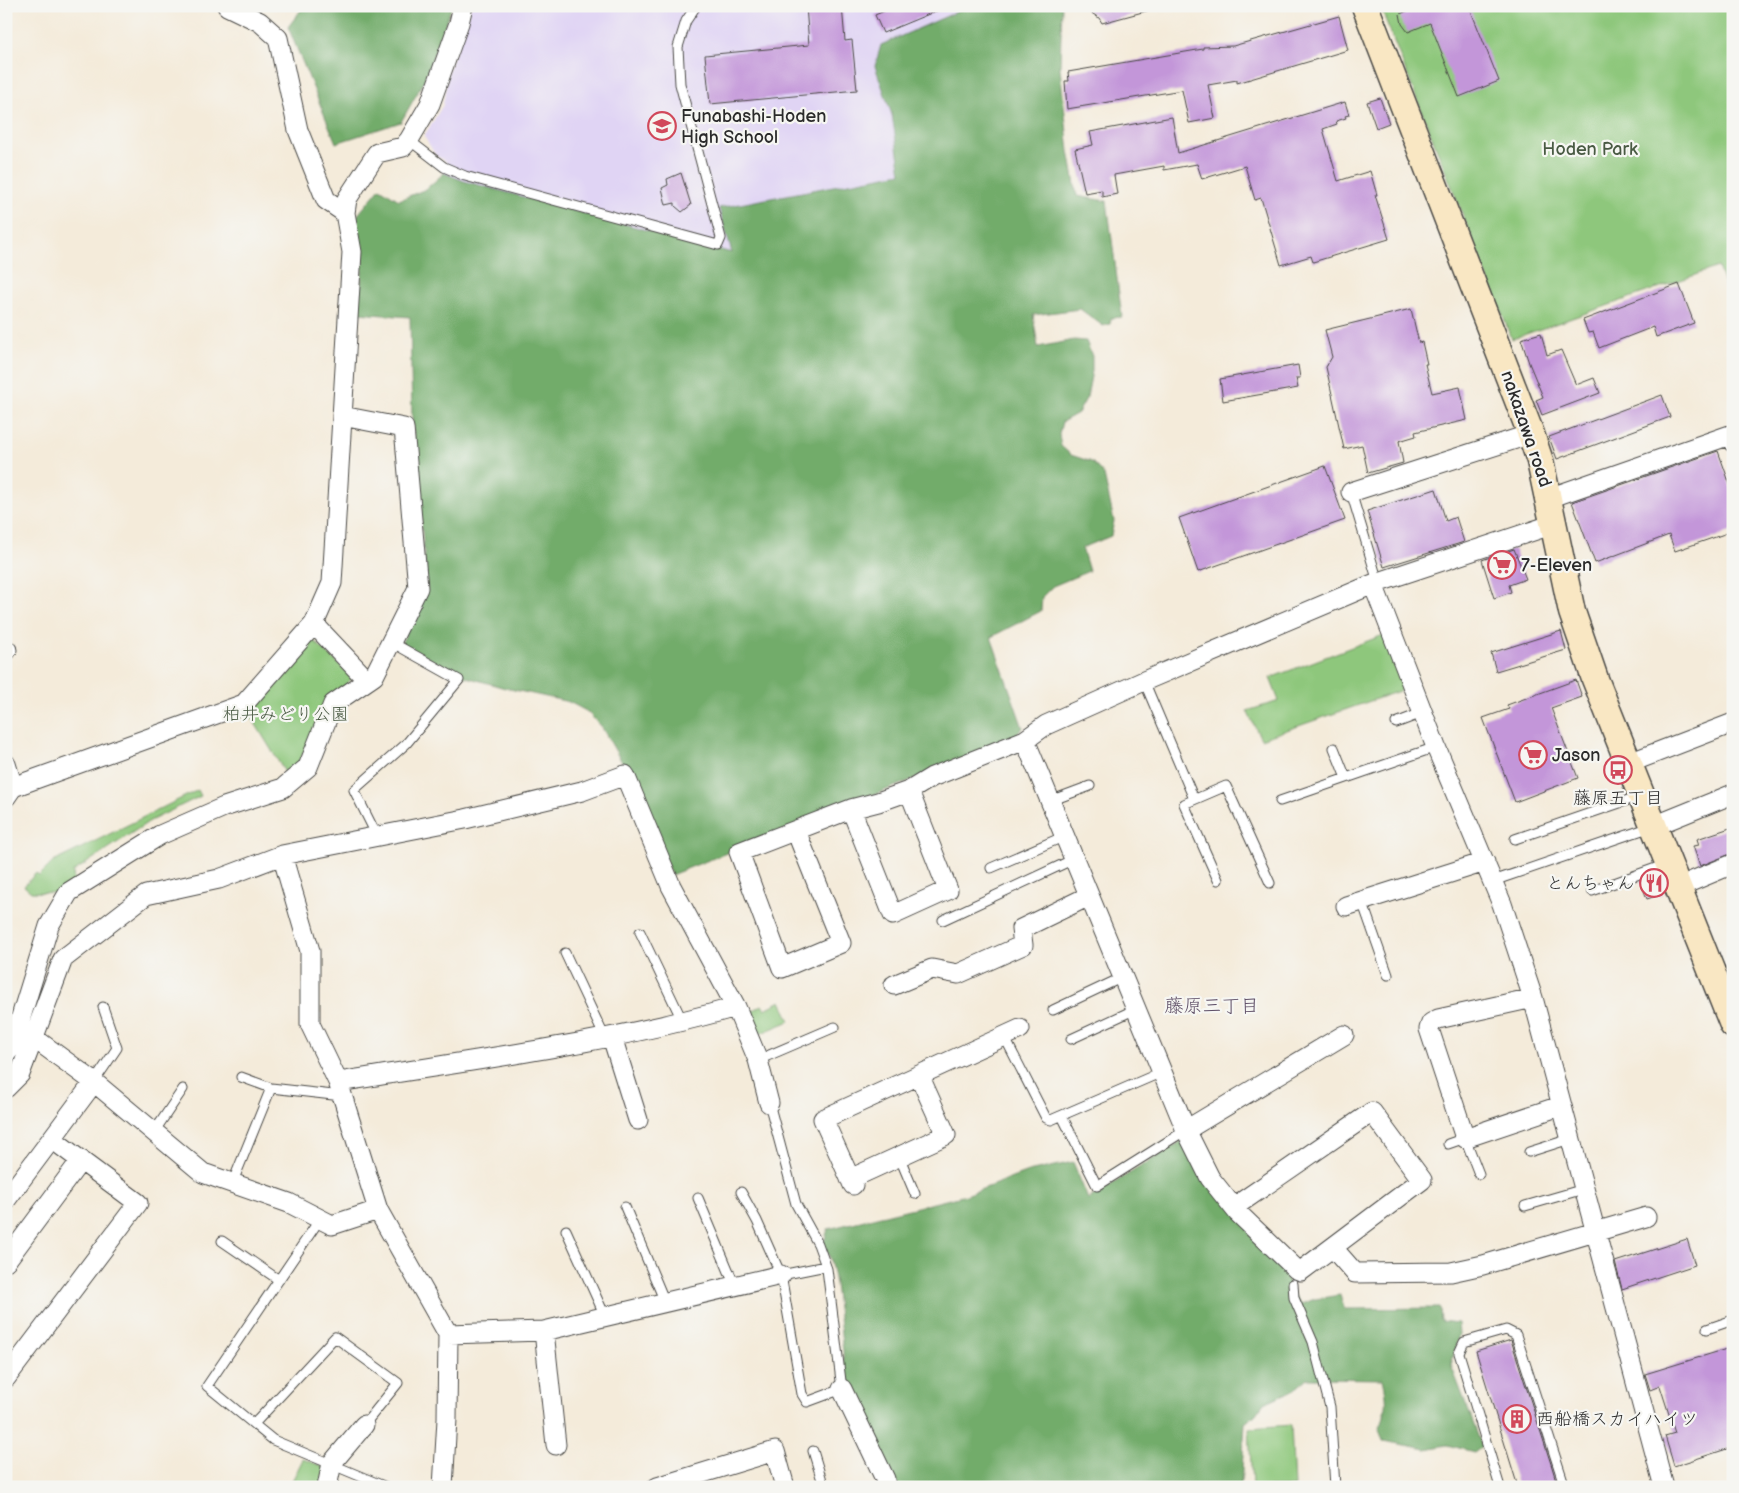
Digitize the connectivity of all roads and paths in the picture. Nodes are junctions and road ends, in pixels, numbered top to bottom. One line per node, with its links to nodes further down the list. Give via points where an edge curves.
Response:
1 (227, 6): 6 (street, via 260,22 278,38 298,130 326,200)
2 (462, 6): 5 (street, via 430,104)
3 (696, 6): 5 (lane, via 686,21 678,47 680,84 721,238 718,245 466,176 444,168)
4 (1365, 6): 8 (street, nakazawa road)
5 (409, 140): 6 (street, via 403,147 377,154 347,199)
6 (346, 213): 7 (street, via 352,252)
7 (342, 416): 14 (street, via 332,583); 15 (street, via 404,428 418,588)
8 (1531, 434): 10 (street); 11 (street, nakazawa road)
9 (1733, 442): 11 (street, via 1730,435)
10 (1352, 492): 13 (lane)
11 (1548, 498): 12 (street, nakazawa road)
12 (1554, 524): 13 (street); 24 (street, nakazawa road, via 1572,612)
13 (1376, 583): 17 (street); 18 (street)
14 (314, 624): 16 (street); 29 (street, via 244,704)
15 (391, 642): 16 (street, via 374,676); 38 (lane, via 459,680 406,744 354,790)
16 (368, 680): 72 (street, via 333,704 308,767 284,788 224,807 160,835 69,892 48,926)
17 (1144, 681): 21 (street, via 1046,725); 32 (lane)
18 (1422, 713): 19 (lane); 22 (street)
19 (1396, 722)
20 (1733, 723): 24 (street)
21 (1025, 740): 28 (street, via 932,777); 33 (street)
22 (1436, 747): 26 (lane); 43 (street)
23 (1334, 748): 26 (lane)
24 (1629, 763): 31 (street, nakazawa road)
25 (6, 764): 29 (street)
26 (1346, 778): 34 (lane)
27 (1090, 786): 33 (lane)
28 (909, 790): 35 (street); 35 (street, via 948,890 894,915)
29 (10, 792)
30 (1733, 794): 36 (street)
31 (1642, 795): 36 (street, nakazawa road); 40 (lane)
32 (1194, 799): 47 (lane, via 1184,804); 49 (lane, via 1226,786)
33 (1050, 801): 39 (street)
34 (1280, 801)
35 (851, 809): 37 (street)
36 (1654, 826): 46 (street, nakazawa road); 48 (lane)
37 (796, 831): 37 (street, via 738,853 782,968 840,943)
38 (377, 836): 41 (street); 61 (street, via 582,791 625,775 671,886)
39 (1065, 836): 42 (street); 45 (lane)
40 (1515, 838)
41 (282, 855): 69 (street, via 219,879 146,895 62,959); 81 (street, via 310,951 310,1024)
42 (1074, 859): 51 (street); 53 (lane)
43 (1485, 862): 48 (street); 52 (street)
44 (1733, 864): 46 (street)
45 (991, 868)
46 (1673, 875): 50 (lane); 65 (street, nakazawa road)
47 (1218, 880)
48 (1493, 881): 59 (street)
49 (1270, 884)
50 (1592, 891)
51 (1090, 896): 57 (street); 58 (street, via 1021,929 1023,945 958,974 932,969)
52 (1354, 903): 56 (lane)
53 (943, 920)
54 (640, 932): 64 (lane)
55 (565, 953): 70 (lane)
56 (1388, 975)
57 (1123, 978): 62 (street); 63 (lane)
58 (894, 985)
59 (1533, 998): 83 (street); 90 (street, via 1431,1023 1429,1029)
60 (103, 1006): 77 (lane, via 117,1048)
61 (736, 1007): 64 (street); 73 (street)
62 (1136, 1009): 71 (lane); 74 (street)
63 (1053, 1010)
64 (683, 1022): 70 (street)
65 (1733, 1025)
66 (835, 1027): 73 (lane)
67 (1012, 1032): 75 (street); 84 (lane, via 1046,1118 1051,1120)
68 (1344, 1034): 86 (street)
69 (34, 1038): 77 (street); 78 (street, via 20,1074)
70 (609, 1038): 81 (street); 85 (street)
71 (1071, 1040)
72 (8, 1047)
73 (758, 1060): 82 (street)
74 (1162, 1072): 84 (lane); 86 (street)
75 (919, 1075): 92 (street, via 946,1135); 92 (street, via 822,1119 851,1182)
76 (241, 1077): 79 (lane)
77 (94, 1082): 87 (street); 88 (street)
78 (6, 1088)
79 (271, 1088): 81 (lane); 95 (lane)
80 (183, 1089): 87 (lane)
81 (341, 1089): 104 (street)
82 (769, 1103): 112 (lane, via 796,1204)
83 (1560, 1106): 89 (street); 90 (street)
84 (1062, 1116): 86 (lane, via 1097,1186)
85 (638, 1120)
86 (1186, 1130): 103 (street, via 1210,1178)
87 (154, 1132): 95 (street, via 203,1174)
88 (52, 1139): 93 (street); 100 (street)
89 (1570, 1139): 91 (lane); 96 (street)
90 (1457, 1141): 94 (lane)
91 (1529, 1152)
92 (899, 1156): 98 (lane)
93 (81, 1160): 111 (street); 123 (street, via 138,1202)
94 (1479, 1174)
95 (232, 1184): 106 (street, via 289,1203)
96 (1584, 1188): 101 (lane); 108 (street)
97 (741, 1192): 113 (lane)
98 (915, 1194)
99 (698, 1198): 116 (lane)
100 (6, 1200)
101 (1525, 1206)
102 (625, 1207): 117 (lane)
103 (1234, 1208): 110 (street, via 1372,1112 1422,1180); 114 (street)
104 (378, 1210): 106 (street, via 332,1225); 122 (street)
105 (1646, 1217): 108 (street)
106 (320, 1219): 115 (lane)
107 (566, 1230): 118 (lane)
108 (1596, 1232): 110 (street, via 1450,1272 1355,1273); 141 (street)
109 (222, 1242): 115 (lane)
110 (1334, 1248): 114 (street)
111 (6, 1261)
112 (826, 1266): 113 (lane); 124 (lane)
113 (781, 1275): 116 (street); 124 (lane, via 802,1394 807,1402)
114 (1295, 1276): 138 (lane, via 1294,1298 1313,1342 1330,1407)
115 (279, 1280): 125 (lane, via 208,1386)
116 (735, 1286): 117 (street)
117 (665, 1302): 118 (street)
118 (605, 1316): 121 (street)
119 (1733, 1320): 120 (lane)
120 (1707, 1329)
121 (544, 1331): 122 (street); 127 (street)
122 (448, 1334): 133 (street)
123 (6, 1378)
124 (842, 1389): 137 (street, via 885,1479)
125 (254, 1424): 126 (lane, via 335,1337 398,1383); 129 (lane, via 273,1440)
126 (364, 1425): 129 (street)
127 (556, 1445)
128 (813, 1452): 136 (lane)
129 (332, 1463): 131 (street); 132 (lane)
130 (706, 1480): 134 (street); 135 (street, via 774,1452)
131 (327, 1487)
132 (386, 1487)
133 (443, 1487)
134 (657, 1487)
135 (785, 1487)
136 (824, 1487)
137 (885, 1487)
138 (1336, 1487)
139 (1500, 1487): 140 (lane, via 1459,1353 1464,1342 1506,1330 1516,1335)
140 (1565, 1487)
141 (1664, 1487)

